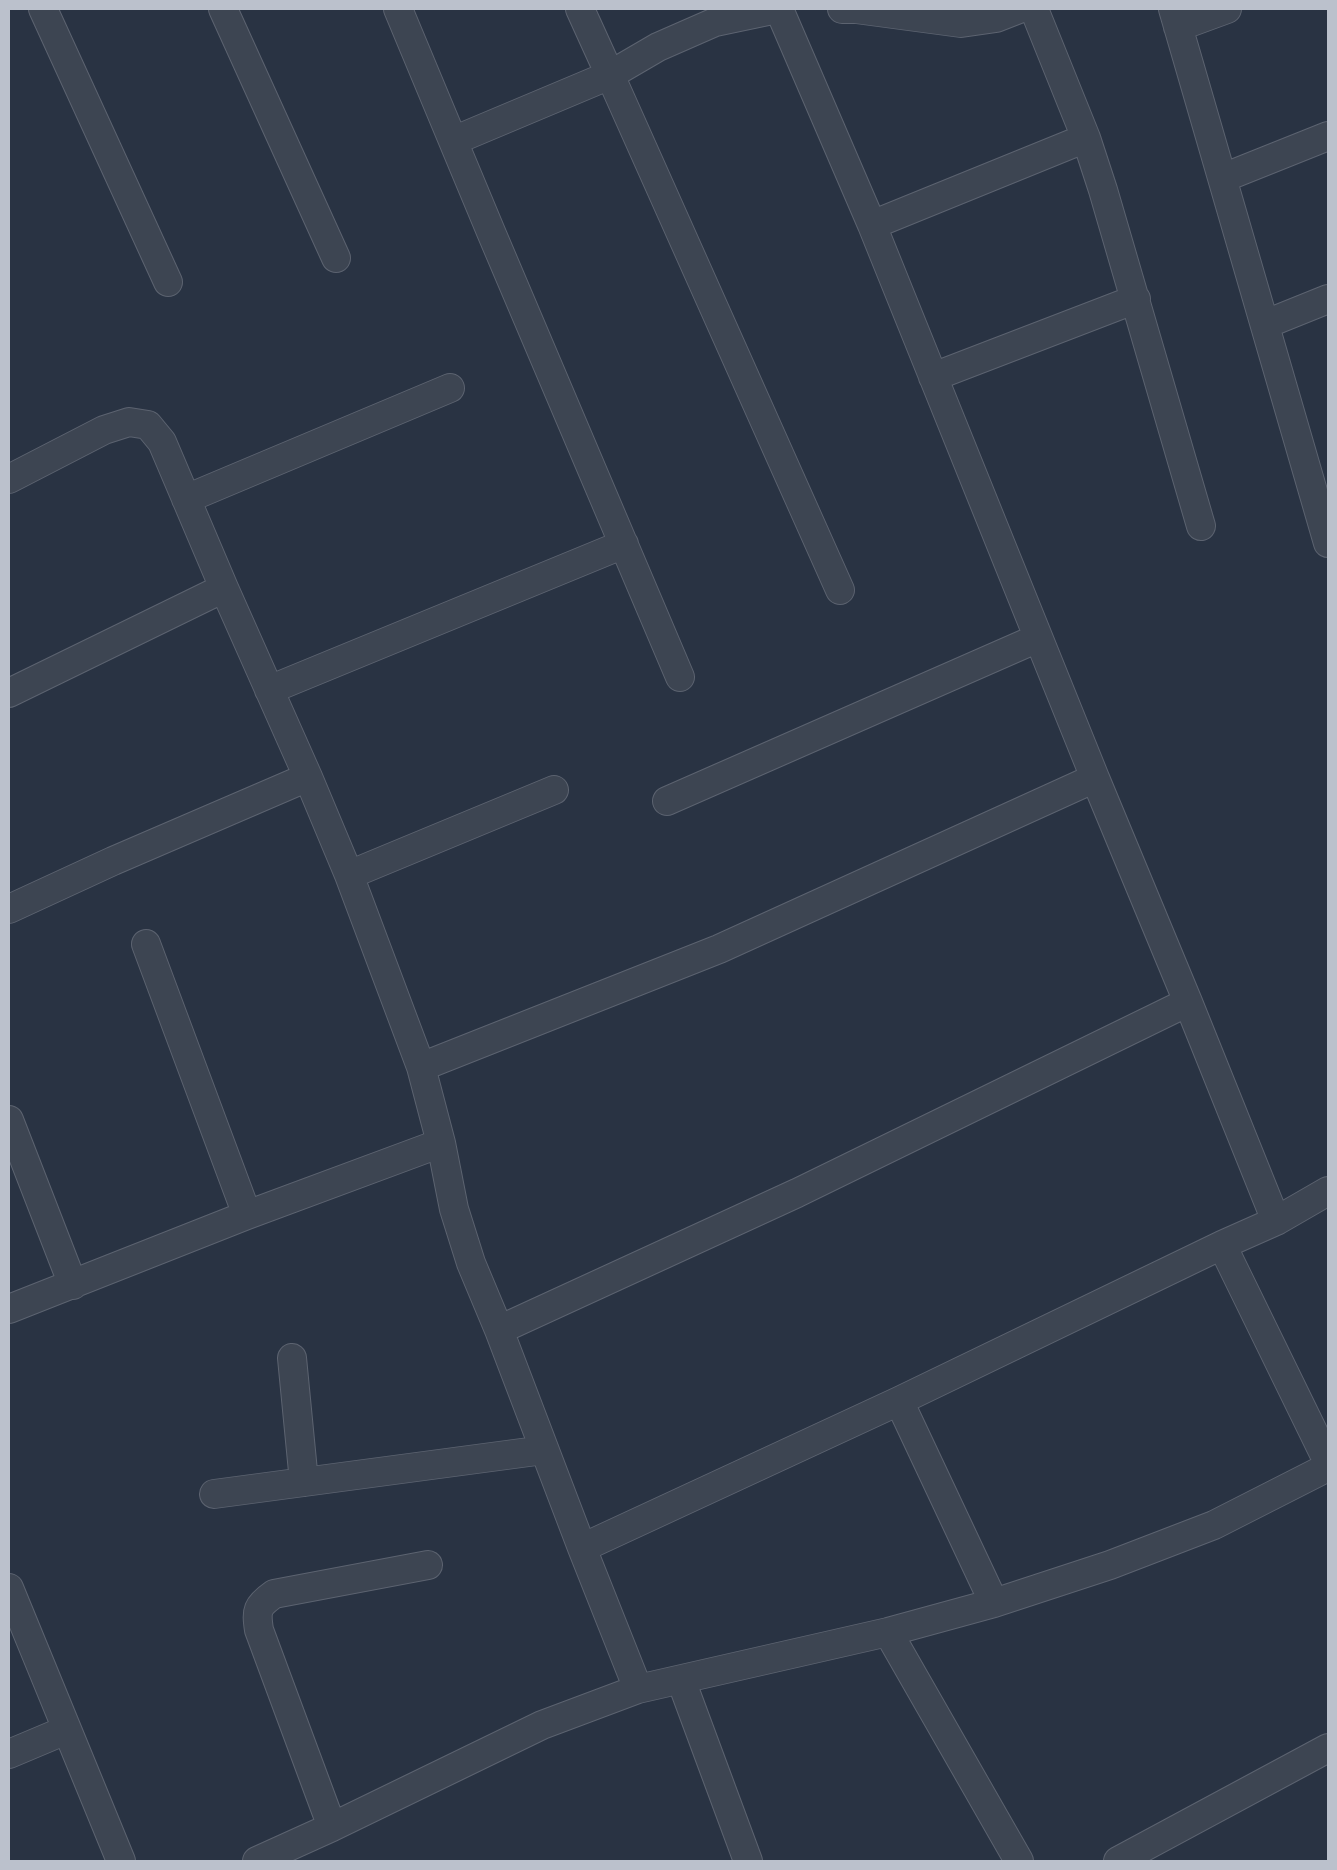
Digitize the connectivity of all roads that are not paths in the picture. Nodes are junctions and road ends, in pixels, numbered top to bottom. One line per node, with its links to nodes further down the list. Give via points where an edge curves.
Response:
1 (43, 9): 19 (street)
2 (223, 9): 18 (street)
3 (398, 9): 15 (street)
4 (580, 9): 12 (street)
5 (778, 9): 12 (street, via 715,22 658,47); 17 (street)
6 (842, 9): 7 (street)
7 (856, 9): 8 (street, via 960,23 996,18)
8 (1019, 9)
9 (1034, 9): 14 (street)
10 (1227, 9): 11 (street)
11 (1175, 18): 16 (street)
12 (610, 75): 15 (street); 32 (street)
13 (1328, 136): 16 (street)
14 (1086, 138): 17 (street); 20 (street)
15 (453, 141): 30 (street)
16 (1223, 178): 22 (street)
17 (872, 225): 23 (street)
18 (336, 258)
19 (168, 282)
20 (1136, 299): 23 (street); 28 (street)
21 (1328, 299): 22 (street)
22 (1266, 324): 25 (street)
23 (933, 377): 33 (street)
24 (450, 388): 27 (street)
25 (1319, 475): 29 (street)
26 (9, 479): 27 (street, via 104,430 129,422 148,425 162,442)
27 (186, 499): 31 (street)
28 (1201, 526)
29 (1328, 543)
30 (624, 544): 34 (street); 35 (street)
31 (224, 588): 35 (street); 36 (street)
32 (840, 590)
33 (1038, 638): 38 (street); 40 (street)
34 (680, 677)
35 (269, 690): 37 (street)
36 (9, 693)
37 (308, 777): 41 (street); 42 (street)
38 (1095, 778): 44 (street); 45 (street, via 719,949)
39 (554, 790): 41 (street)
40 (667, 801)
41 (349, 875): 45 (street)
42 (9, 909)
43 (146, 944): 49 (street)
44 (1188, 1002): 50 (street); 54 (street, via 796,1193)
45 (421, 1067): 47 (street)
46 (9, 1120): 52 (street)
47 (442, 1143): 49 (street); 54 (street, via 454,1209 471,1263)
48 (1328, 1191): 50 (street)
49 (247, 1215): 52 (street)
50 (1276, 1221): 51 (street)
51 (1222, 1245): 56 (street); 58 (street)
52 (73, 1285): 53 (street)
53 (9, 1309)
54 (499, 1330): 57 (street)
55 (292, 1358): 60 (street)
56 (899, 1401): 62 (street); 65 (street)
57 (544, 1450): 60 (street); 62 (street)
58 (1328, 1462)
59 (1328, 1467): 65 (street, via 1214,1526)
60 (304, 1482): 61 (street)
61 (214, 1494)
62 (582, 1548): 68 (street)
63 (428, 1565): 72 (street, via 274,1594 262,1602 257,1614 259,1630)
64 (11, 1599): 69 (street)
65 (994, 1602): 66 (street)
66 (888, 1632): 67 (street); 76 (street)
67 (681, 1680): 68 (street); 75 (street)
68 (638, 1689): 72 (street, via 542,1725)
69 (66, 1730): 71 (street); 73 (street)
70 (1328, 1748): 77 (street)
71 (9, 1754)
72 (332, 1828): 74 (street)
73 (121, 1861)
74 (256, 1861)
75 (748, 1861)
76 (1019, 1861)
77 (1118, 1861)

